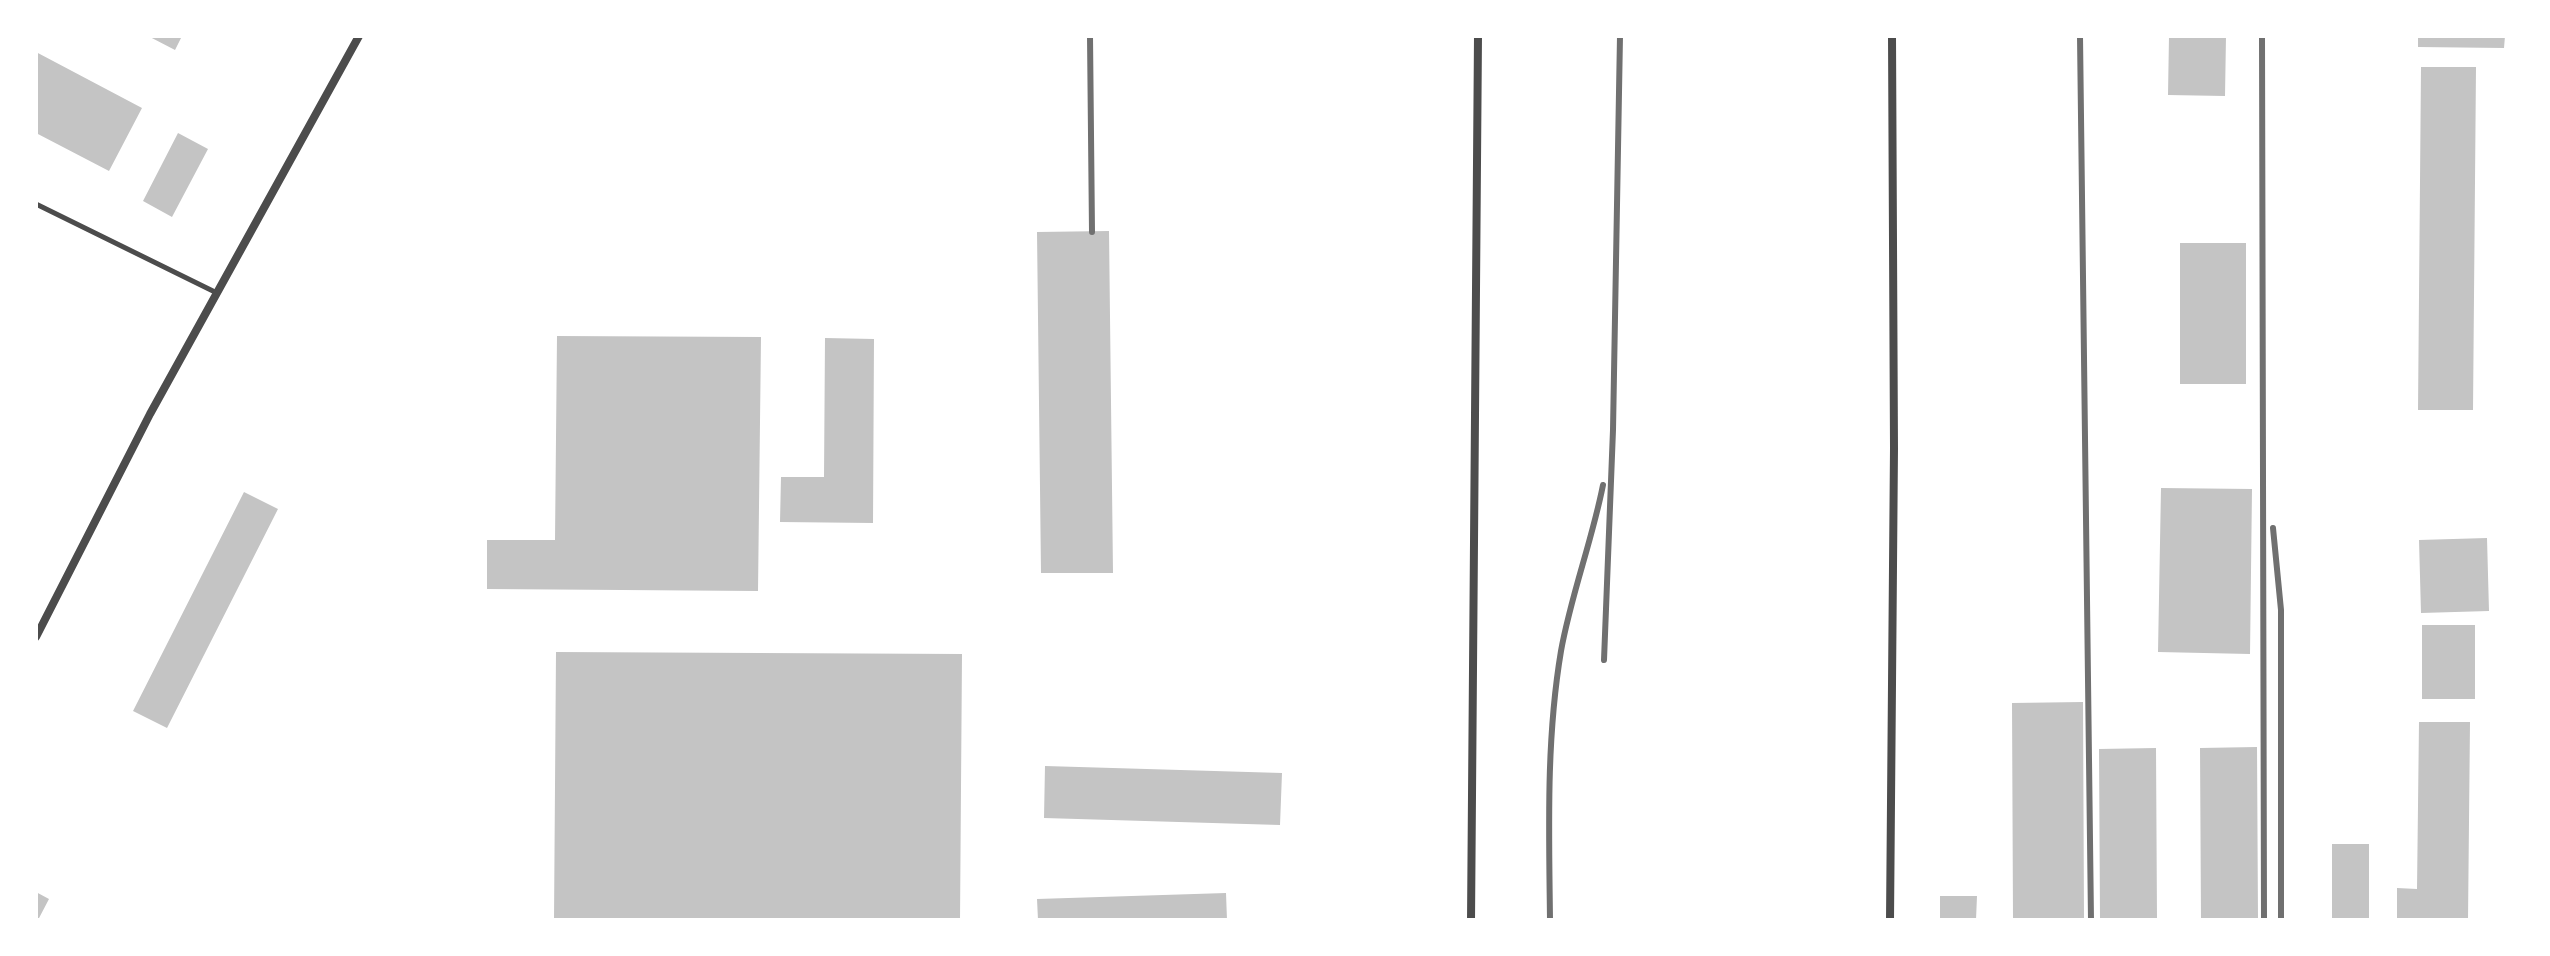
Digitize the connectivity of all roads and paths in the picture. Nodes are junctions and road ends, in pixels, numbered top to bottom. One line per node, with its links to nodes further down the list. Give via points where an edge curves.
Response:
1 (359, 36): 5 (street)
2 (1478, 36): 7 (street)
3 (1892, 36): 8 (street)
4 (36, 204): 5 (lane)
5 (217, 293): 6 (street)
6 (36, 637)
7 (1471, 920)
8 (1890, 920)

